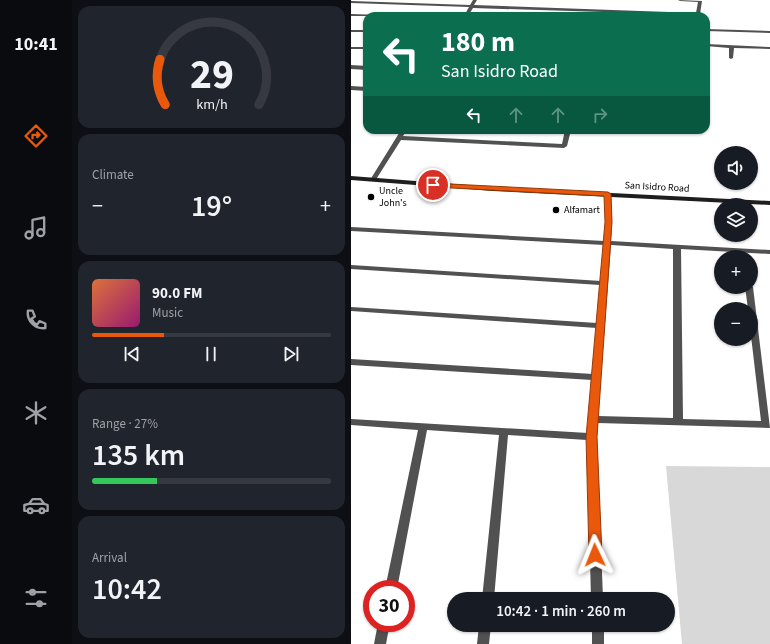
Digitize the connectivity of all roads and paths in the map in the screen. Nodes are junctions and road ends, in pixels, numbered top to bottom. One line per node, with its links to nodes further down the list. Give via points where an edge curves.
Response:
1 (475, 0): 5 (street)
2 (679, 0): 3 (street)
3 (700, 0): 8 (street)
4 (351, 2): 5 (street)
5 (471, 7): 6 (street); 7 (street)
6 (468, 12)
7 (633, 12)
8 (698, 12)
9 (351, 15): 10 (street)
10 (363, 15)
11 (351, 30): 13 (street)
12 (710, 30): 14 (street)
13 (363, 31)
14 (770, 32)
15 (710, 45): 16 (street)
16 (732, 46): 19 (street); 20 (street)
17 (351, 48): 18 (street)
18 (363, 48)
19 (770, 48)
20 (731, 58)
21 (351, 67): 22 (street)
22 (363, 68)
23 (351, 88): 24 (street)
24 (363, 89)
25 (402, 134): 27 (street)
26 (567, 134): 27 (street, via 564,146)
27 (400, 138): 29 (street)
28 (351, 178): 29 (street, San Isidro Road)
29 (373, 180): 30 (street, San Isidro Road)
30 (608, 194): 31 (street, San Isidro Road); 33 (street)
31 (770, 203)
32 (351, 229): 33 (street)
33 (607, 243): 34 (street); 39 (street)
34 (677, 247): 35 (street); 47 (street)
35 (714, 251)
36 (770, 252): 37 (street)
37 (758, 253)
38 (351, 267): 39 (street)
39 (603, 283): 42 (street)
40 (750, 294): 48 (street)
41 (351, 310): 42 (street)
42 (600, 326): 44 (street)
43 (351, 362): 44 (street)
44 (595, 377): 45 (street)
45 (593, 419): 47 (street); 51 (street)
46 (351, 422): 49 (street)
47 (678, 422): 48 (street)
48 (768, 425)
49 (423, 427): 50 (street); 52 (street)
50 (504, 432): 51 (street); 53 (street)
51 (592, 437): 54 (street)
52 (393, 580)
53 (489, 592)
54 (597, 592)
55 (382, 632): 58 (street)
56 (484, 632): 59 (street)
57 (598, 632): 60 (street)
58 (380, 644)
59 (483, 644)
60 (598, 644)

